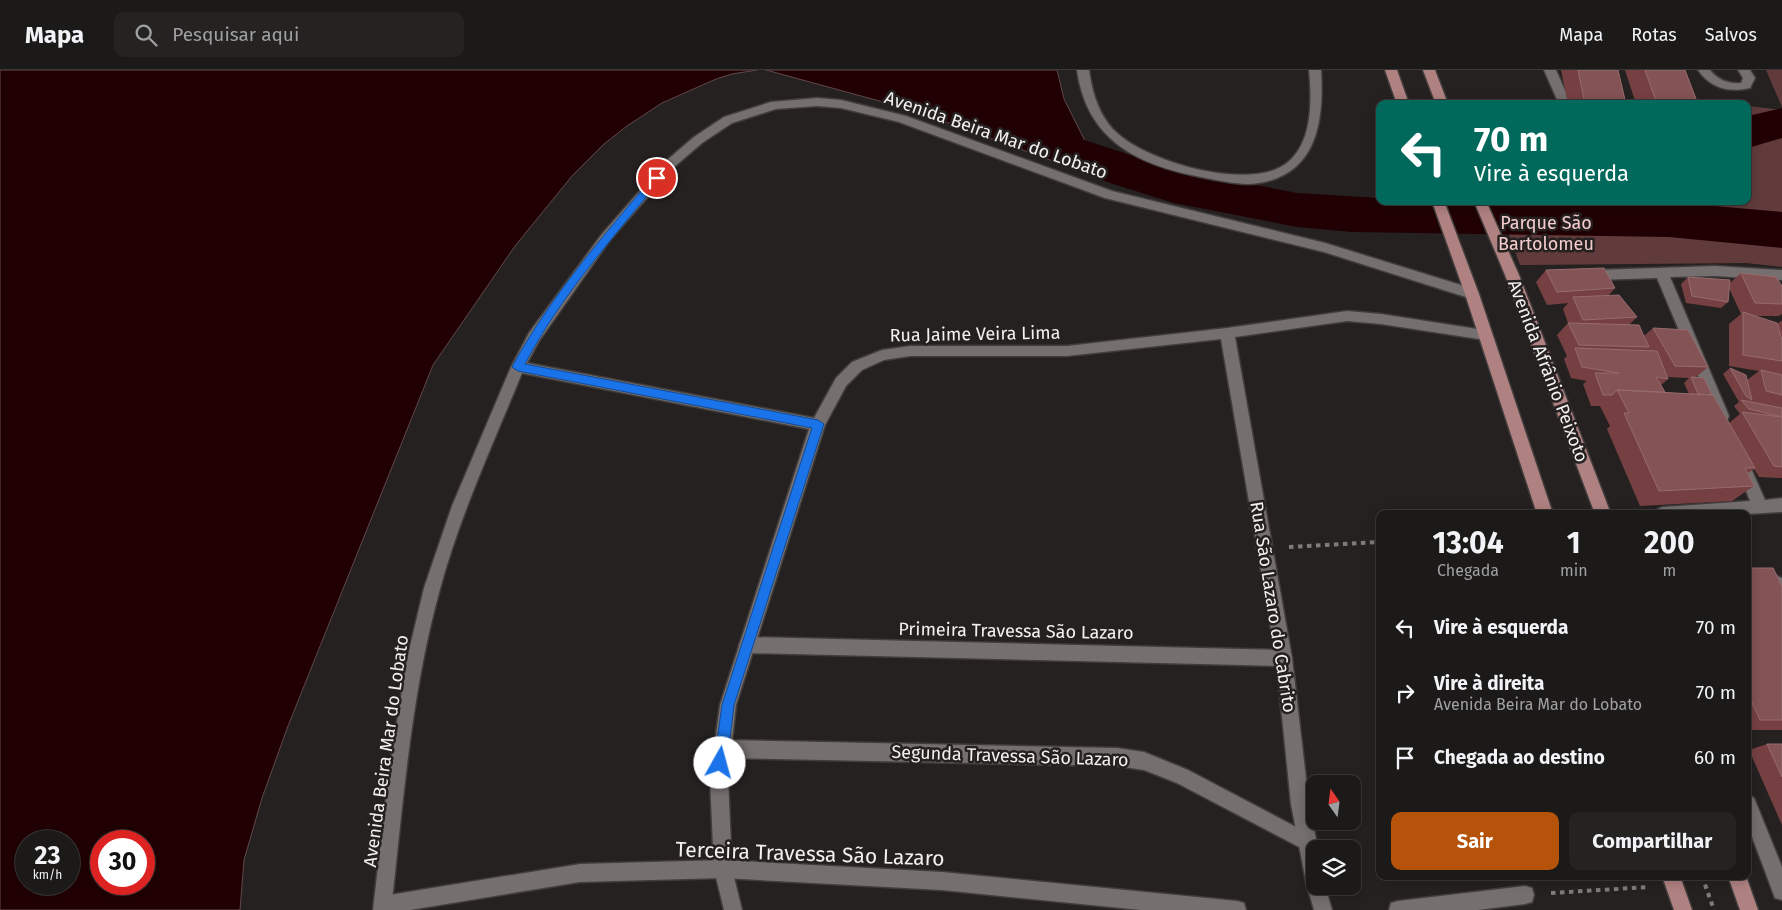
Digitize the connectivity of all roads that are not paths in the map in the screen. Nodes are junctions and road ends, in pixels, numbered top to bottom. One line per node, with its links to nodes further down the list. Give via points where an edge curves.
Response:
1 (1083, 70): 2 (street, via 1086,89 1097,115 1116,138 1150,158 1194,172 1240,180 1270,177 1294,164 1304,152 1316,117)
2 (1315, 70)
3 (1392, 70): 8 (main road)
4 (1429, 70): 9 (main road)
5 (1550, 70): 10 (street)
6 (1704, 70): 7 (street, via 1713,80 1734,87 1749,82)
7 (1744, 70)
8 (1402, 100)
9 (1440, 100)
10 (1563, 100)
11 (1440, 205): 16 (main road)
12 (1482, 205): 26 (main road, Avenida Afrânio Peixoto, via 1512,275)
13 (1662, 272): 14 (street); 15 (street); 21 (street)
14 (1596, 275)
15 (1782, 275)
16 (1472, 294): 18 (main road); 19 (street, Avenida Beira Mar do Lobato, via 1325,248 1109,195 902,119 841,104 798,103 760,109 728,120 670,164 592,256 534,337)
17 (1227, 333): 18 (street, Rua Jaime Veira Lima, via 1357,316); 20 (street, Rua Jaime Veira Lima, via 1056,352 910,351 882,355 857,366 841,382); 31 (street, Rua São Lazaro do Cabrito)
18 (1485, 334): 25 (main road)
19 (518, 367): 20 (street); 42 (street, Avenida Beira Mar do Lobato, via 475,470 432,588 416,659 398,771)
20 (818, 424): 30 (street, Rua Jaime Veira Lima)
21 (1726, 426)
22 (1741, 461): 24 (street)
23 (1782, 504): 24 (street)
24 (1760, 506): 27 (street)
25 (1544, 510)
26 (1601, 510)
27 (1712, 510)
28 (1751, 580): 29 (street)
29 (1782, 585)
30 (747, 645): 31 (street, Primeira Travessa São Lazaro); 32 (street, Rua Jaime Veira Lima, via 728,705)
31 (1284, 658): 34 (street, Rua São Lazaro do Cabrito, via 1300,804)
32 (722, 749): 35 (street, Segunda Travessa São Lazaro, via 1117,757 1144,761 1182,776); 36 (street, Rua Jaime Veira Lima, via 719,778)
33 (1751, 812): 39 (street)
34 (1308, 840)
35 (1306, 841)
36 (723, 869): 42 (street, Terceira Travessa São Lazaro, via 580,873); 43 (street, Rua Jaime Veira Lima); 44 (street, Terceira Travessa São Lazaro, via 942,882)
37 (1738, 880): 48 (main road)
38 (1673, 881): 47 (main road)
39 (1782, 891)
40 (1319, 895): 45 (street)
41 (1525, 895): 46 (street)
42 (382, 908)
43 (733, 910)
44 (1237, 910)
45 (1323, 910)
46 (1398, 910)
47 (1683, 910)
48 (1749, 910)

